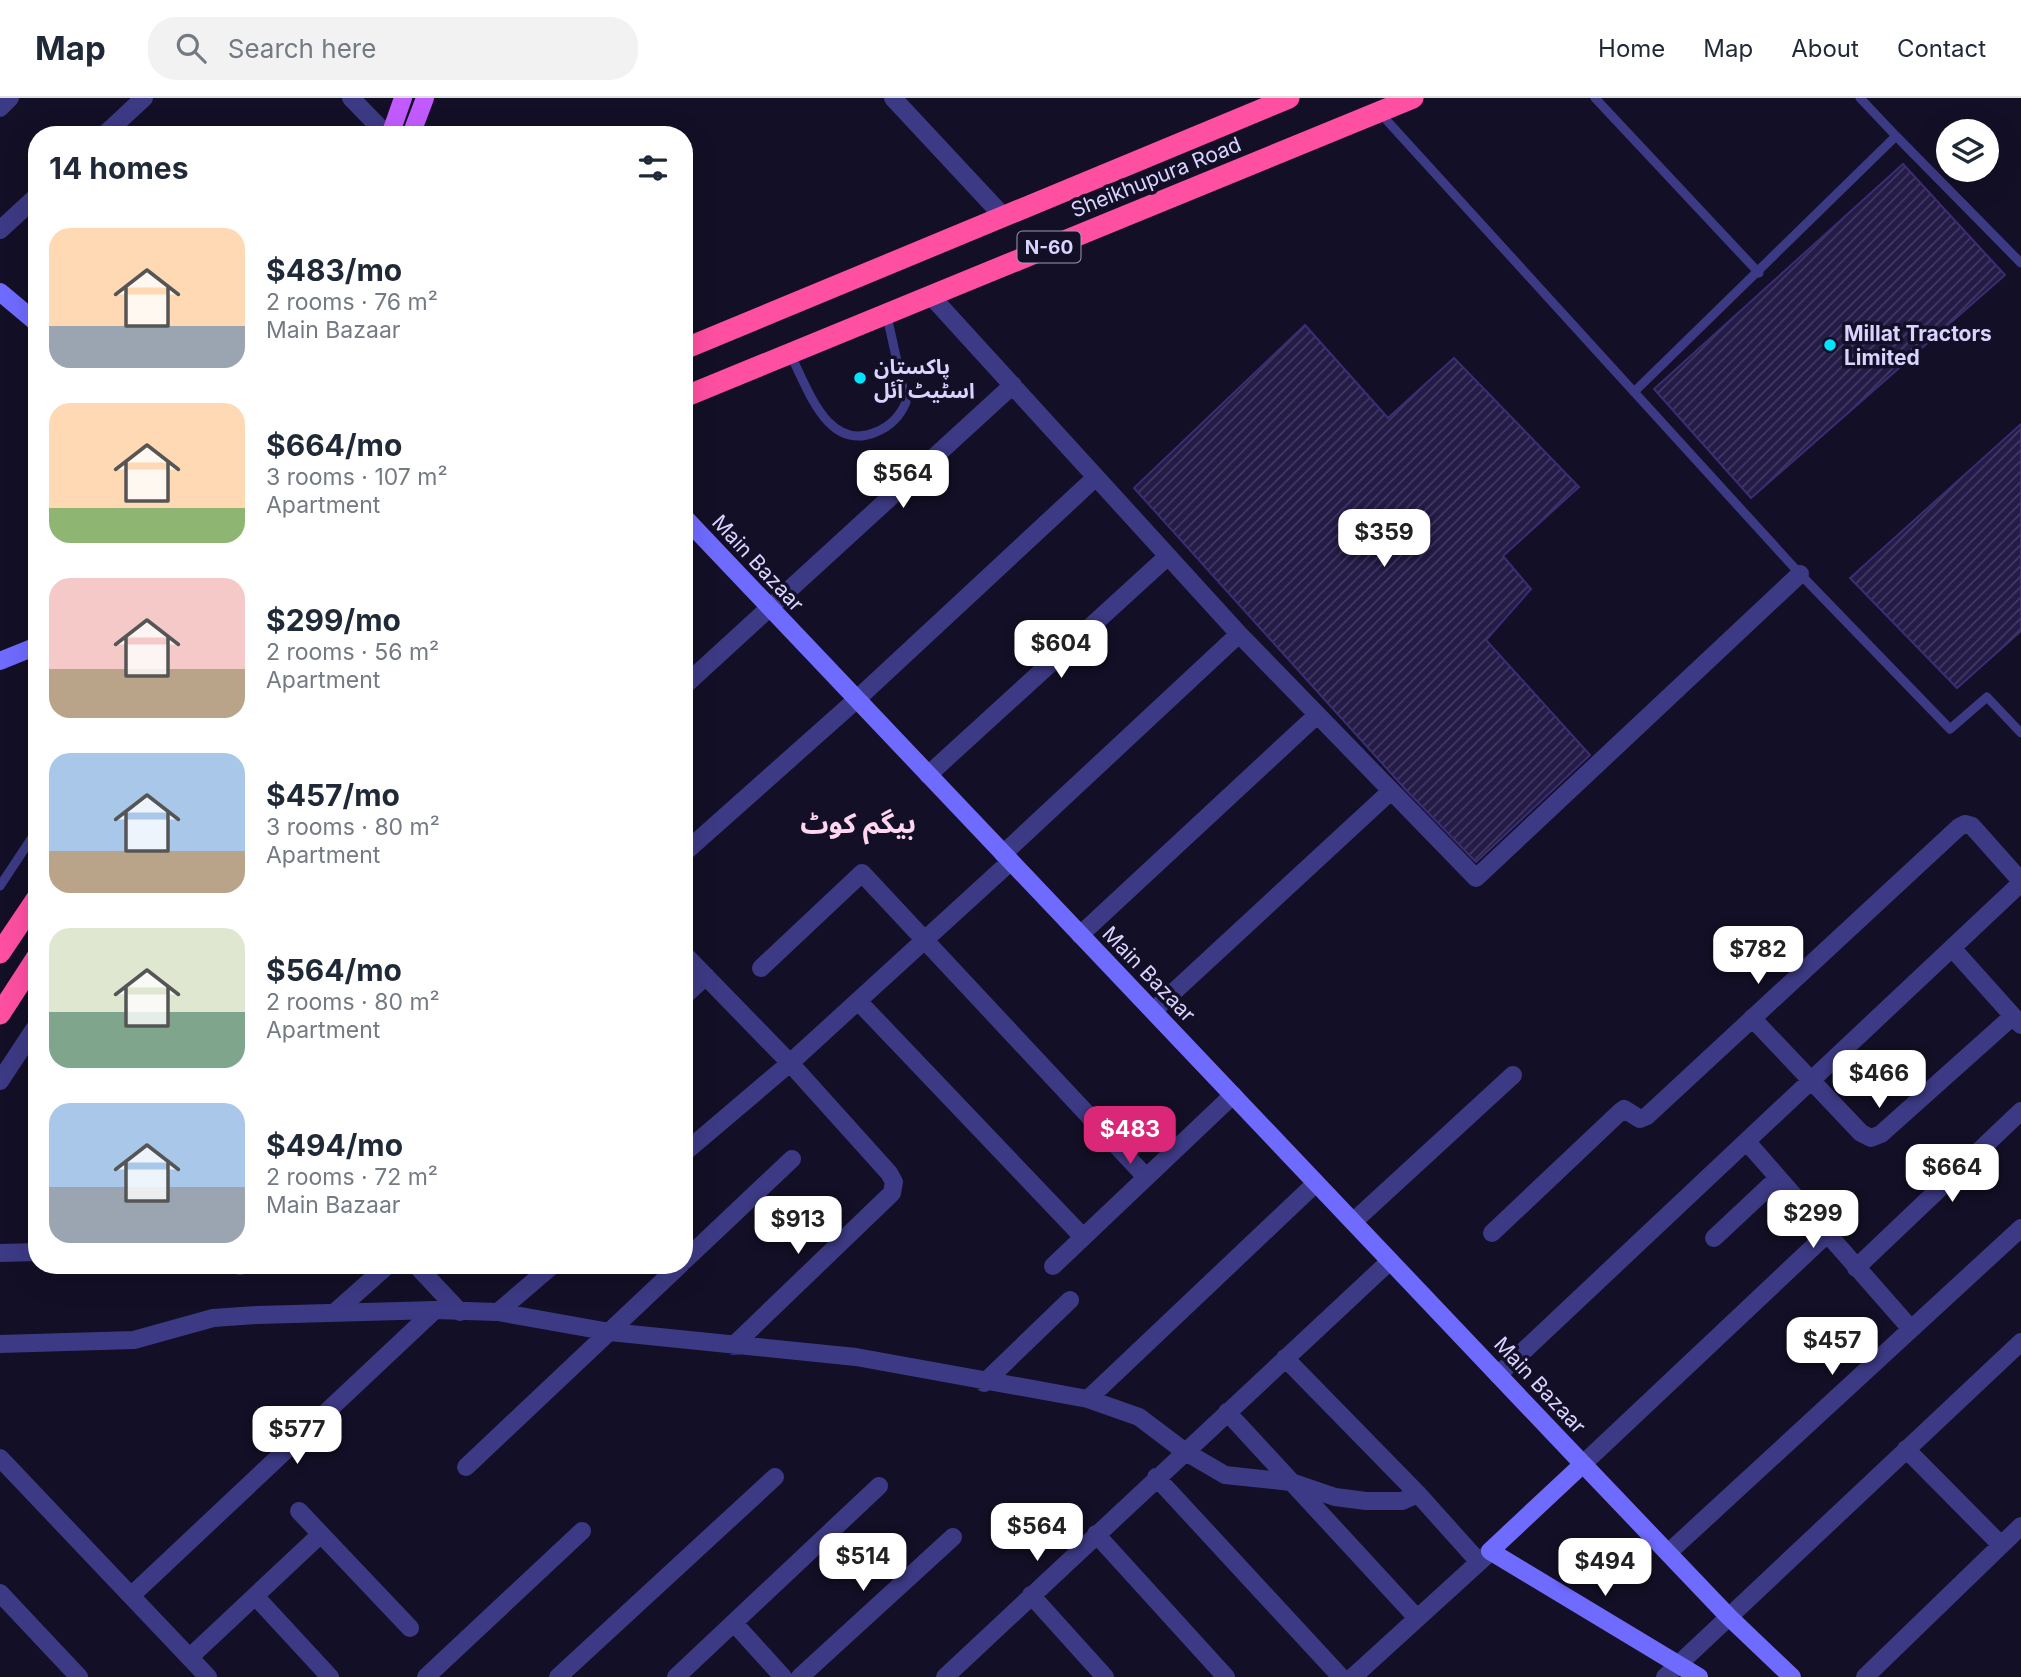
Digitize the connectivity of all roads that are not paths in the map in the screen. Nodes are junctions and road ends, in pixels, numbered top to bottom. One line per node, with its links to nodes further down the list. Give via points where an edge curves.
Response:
1 (10, 98): 11 (street)
2 (144, 98): 13 (street)
3 (351, 98): 14 (street)
4 (403, 98): 15 (main road)
5 (425, 98): 16 (main road)
6 (893, 98): 19 (street)
7 (1289, 98): 19 (highway, Sheikhupura Road / N-60)
8 (1413, 98): 12 (highway, Sheikhupura Road / N-60)
9 (1595, 98): 22 (lane)
10 (1860, 98): 17 (lane)
11 (0, 108)
12 (1379, 112): 24 (highway, Sheikhupura Road / N-60); 30 (lane)
13 (114, 126)
14 (380, 126)
15 (392, 126)
16 (414, 126)
17 (1896, 136): 21 (lane); 22 (lane)
18 (28, 204): 20 (street)
19 (1002, 215): 27 (highway, Sheikhupura Road / N-60)
20 (0, 230)
21 (2021, 263)
22 (1759, 273): 30 (lane)
23 (0, 292): 26 (street)
24 (931, 296): 25 (highway, Sheikhupura Road / N-60); 29 (street)
25 (886, 314): 28 (highway, Sheikhupura Road / N-60); 28 (lane, via 905,402 902,413 873,434 855,438 828,424)
26 (28, 315)
27 (693, 345)
28 (790, 354): 31 (highway, Sheikhupura Road / N-60)
29 (1013, 384): 32 (street); 36 (street)
30 (1634, 392): 35 (lane)
31 (693, 393)
32 (1096, 477): 34 (street); 41 (street)
33 (693, 531): 36 (street, Main Bazaar)
34 (1168, 556): 37 (street); 44 (street)
35 (1800, 574): 43 (lane, via 1950,729 1987,697); 45 (street, via 1476,878)
36 (768, 607): 40 (street); 41 (street, Main Bazaar)
37 (1239, 634): 42 (street); 48 (street)
38 (28, 650): 39 (street)
39 (0, 662)
40 (693, 678)
41 (856, 700): 44 (street, Main Bazaar); 47 (street)
42 (1317, 715): 45 (street); 52 (street)
43 (2021, 733)
44 (928, 775): 48 (street, Main Bazaar)
45 (1391, 791): 62 (street)
46 (28, 844): 50 (lane)
47 (693, 845)
48 (1006, 858): 52 (street, Main Bazaar); 53 (street)
49 (2021, 882): 54 (street); 64 (street, via 1972,826 1965,824)
50 (0, 886)
51 (28, 911): 55 (highway)
52 (1080, 935): 62 (street, Main Bazaar)
53 (925, 940): 57 (street, via 862,873); 61 (street); 76 (street)
54 (1952, 948): 65 (street); 70 (street)
55 (0, 953)
56 (693, 963): 59 (street)
57 (761, 968)
58 (28, 971): 63 (highway)
59 (706, 976): 60 (street); 67 (street)
60 (693, 988)
61 (858, 1001): 67 (street); 83 (street)
62 (1153, 1011): 71 (street, Main Bazaar)
63 (0, 1014)
64 (1752, 1018): 70 (street); 81 (street, via 1647,1116 1640,1119 1624,1109 1620,1112)
65 (2017, 1020): 70 (street, via 1871,1138)
66 (28, 1039): 69 (street)
67 (790, 1063): 74 (street); 104 (street, via 889,1172 894,1182 892,1193)
68 (1513, 1074): 79 (street)
69 (0, 1081)
70 (1811, 1082): 73 (street)
71 (1233, 1095): 76 (street); 78 (street, Main Bazaar)
72 (2021, 1111): 90 (street)
73 (1747, 1142): 77 (street); 106 (street)
74 (693, 1145)
75 (792, 1159): 87 (street)
76 (1146, 1177): 83 (street)
77 (1778, 1178): 82 (street); 84 (street)
78 (1316, 1183): 79 (street, Main Bazaar); 108 (street)
79 (1353, 1222): 88 (street, Main Bazaar)
80 (2021, 1228): 100 (street)
81 (1492, 1233)
82 (1826, 1235): 90 (street); 113 (street)
83 (1083, 1237): 89 (street)
84 (1714, 1238)
85 (0, 1252): 86 (street)
86 (28, 1252)
87 (693, 1252)
88 (1391, 1261): 105 (street); 106 (street, Main Bazaar)
89 (1053, 1266)
90 (1856, 1268): 100 (street)
91 (378, 1274): 99 (street)
92 (424, 1274): 97 (street)
93 (542, 1274): 98 (street)
94 (671, 1274): 101 (street)
95 (1070, 1300): 107 (street)
96 (435, 1310): 97 (street); 99 (street); 130 (street)
97 (460, 1312): 98 (street)
98 (498, 1312): 101 (street)
99 (334, 1313): 103 (street, via 213,1318 134,1340)
100 (1912, 1329): 127 (street)
101 (610, 1332): 104 (street); 114 (street)
102 (2021, 1342): 110 (street)
103 (0, 1344)
104 (733, 1346): 107 (street, via 856,1357)
105 (1285, 1358): 109 (street); 119 (street)
106 (1498, 1375): 113 (street, Main Bazaar)
107 (984, 1383): 108 (street)
108 (1088, 1399): 111 (street, via 1139,1417)
109 (1227, 1412): 111 (street); 117 (street)
110 (1906, 1449): 126 (street); 133 (street)
111 (1184, 1451): 116 (street); 117 (street, via 1225,1475)
112 (0, 1458): 130 (street)
113 (1582, 1463): 127 (street, Main Bazaar); 128 (street)
114 (466, 1467)
115 (775, 1477): 143 (street)
116 (1156, 1477): 124 (street); 150 (street)
117 (1291, 1482): 119 (street, via 1335,1497 1366,1501 1402,1501); 134 (street)
118 (878, 1486): 135 (street)
119 (1418, 1494): 128 (street)
120 (299, 1511): 123 (street)
121 (2021, 1526): 126 (street)
122 (582, 1531): 142 (street)
123 (320, 1534): 132 (street); 136 (street)
124 (1096, 1534): 131 (street); 149 (street)
125 (953, 1537): 146 (street)
126 (2001, 1545): 155 (street)
127 (1668, 1553): 133 (street, Main Bazaar)
128 (1484, 1557): 134 (street); 138 (street)
129 (0, 1593): 139 (street)
130 (133, 1594): 137 (street)
131 (1031, 1595): 147 (street); 148 (street)
132 (256, 1597): 137 (street); 141 (street)
133 (1729, 1617): 138 (street); 154 (street, Main Bazaar)
134 (1417, 1618): 151 (street)
135 (734, 1623): 144 (street); 145 (street)
136 (410, 1628)
137 (190, 1657): 140 (street)
138 (1679, 1664): 152 (street); 153 (street)
139 (79, 1677)
140 (208, 1677)
141 (330, 1677)
142 (426, 1677)
143 (558, 1677)
144 (676, 1677)
145 (783, 1677)
146 (800, 1677)
147 (945, 1677)
148 (1105, 1677)
149 (1226, 1677)
150 (1341, 1677)
151 (1353, 1677)
152 (1665, 1677)
153 (1699, 1677)
154 (1791, 1677)
155 (1865, 1677)

